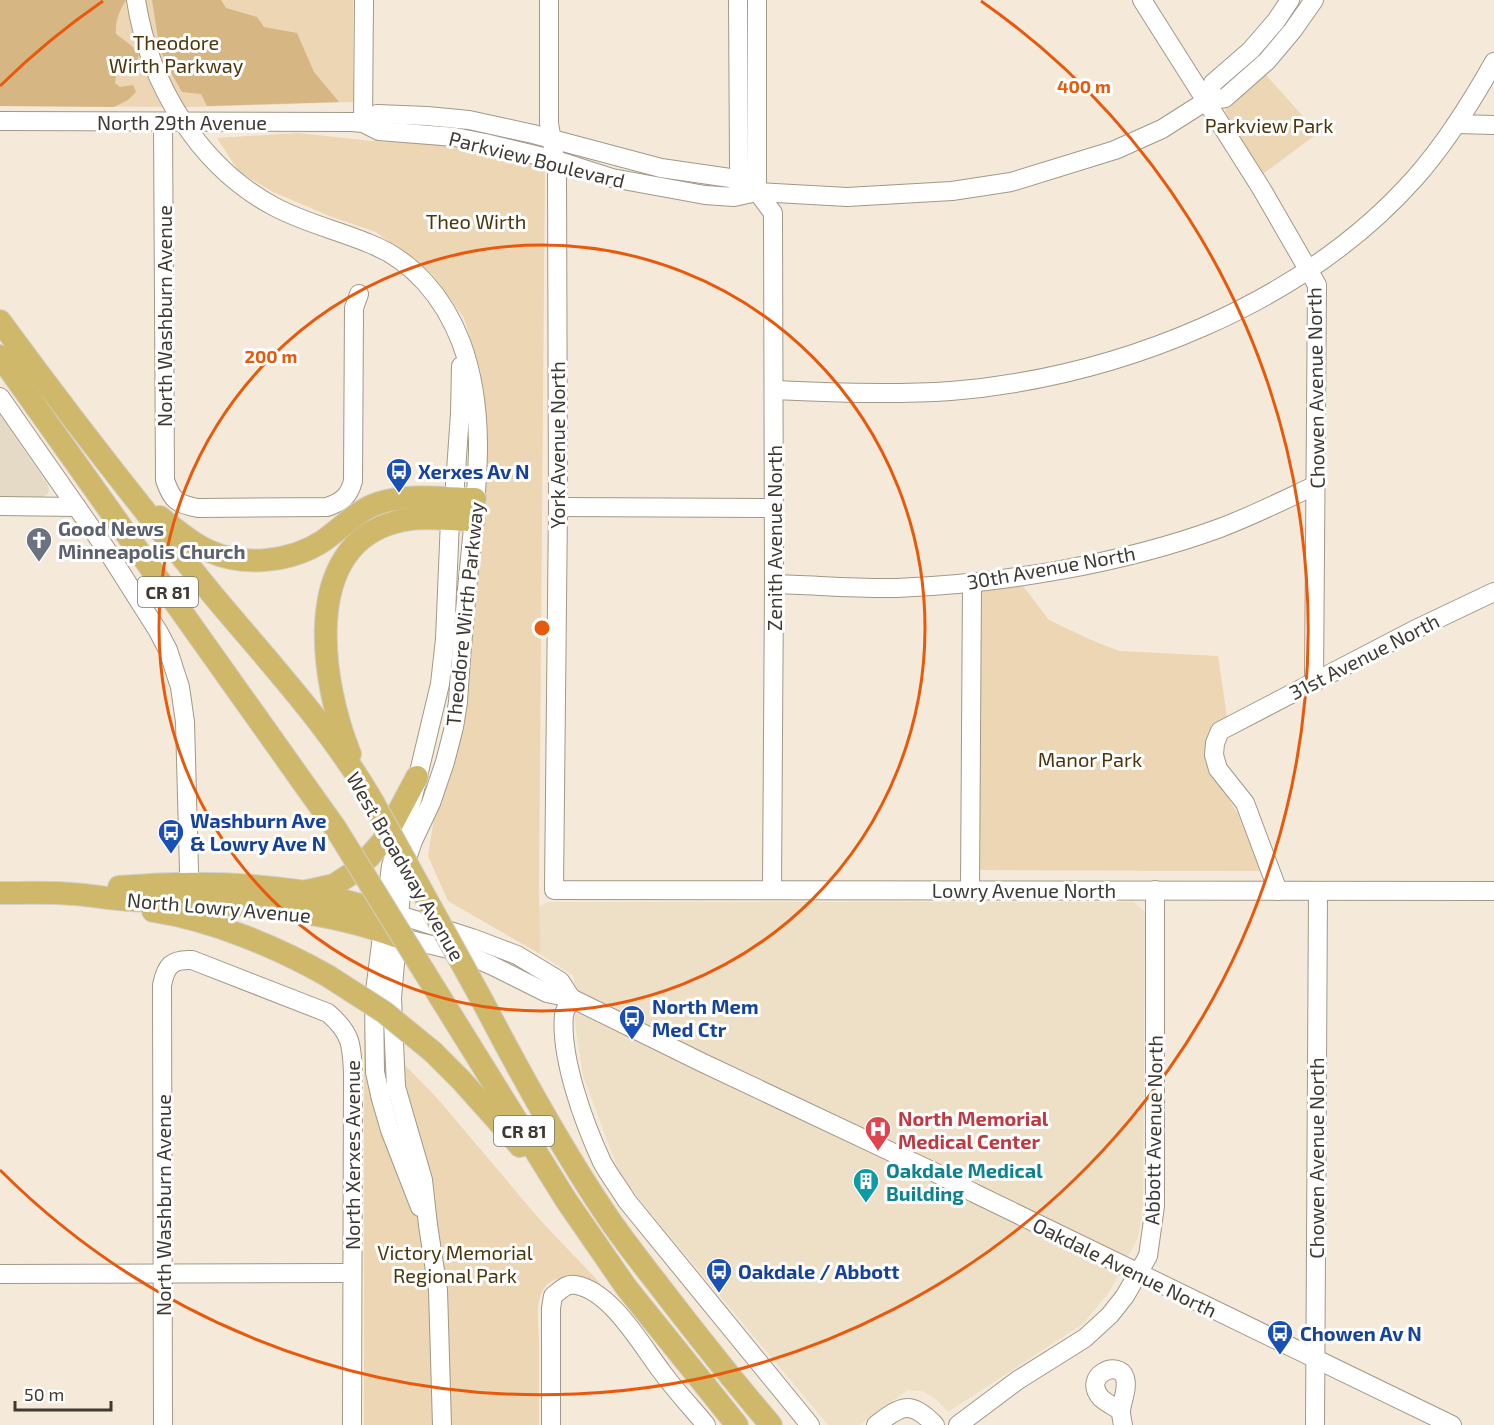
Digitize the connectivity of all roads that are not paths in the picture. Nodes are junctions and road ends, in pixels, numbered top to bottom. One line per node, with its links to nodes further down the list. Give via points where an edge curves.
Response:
1 (136, 0): 13 (street, Theodore Wirth Parkway, via 147,50)
2 (364, 0): 14 (street)
3 (549, 0): 17 (street, York Avenue North)
4 (738, 0): 19 (street, Zenith Avenue North, via 739,167)
5 (757, 0): 19 (street)
6 (1142, 0): 10 (street, Chowen Avenue North)
7 (1290, 0): 10 (street, Parkview Boulevard, via 1251,50 1213,83)
8 (1314, 0): 10 (street, Parkview Boulevard, via 1267,61 1226,98)
9 (1494, 62): 15 (street)
10 (1206, 101): 19 (street, Parkview Boulevard, via 1162,129 1115,150 1011,182 877,196); 20 (street, Chowen Avenue North)
11 (0, 121): 12 (street, North 29th Avenue)
12 (163, 122): 13 (street, North 29th Avenue); 21 (street, North Washburn Avenue, via 165,480 180,505 327,507 349,493 353,481 354,308)
13 (184, 122): 14 (street, North 29th Avenue); 32 (street, Theodore Wirth Parkway, via 201,148 248,191 304,220 397,257 418,273 449,314 476,395 478,415 478,478)
14 (363, 123): 17 (street, Parkview Boulevard, via 377,114 427,116 489,124); 18 (street, Parkview Boulevard, via 379,131 455,137)
15 (1456, 124): 16 (street); 20 (street, via 1382,212)
16 (1494, 125)
17 (552, 140): 18 (street, York Avenue North); 19 (street, Parkview Boulevard, via 661,168 730,178)
18 (556, 160): 19 (street, Parkview Boulevard, via 612,178 705,195 734,197); 30 (street, York Avenue North)
19 (757, 192): 24 (street, Zenith Avenue North, via 773,213)
20 (1309, 269): 24 (street, via 1250,306 1195,330 1075,369 952,391 889,394); 26 (street, Chowen Avenue North, via 1317,285)
21 (360, 294)
22 (0, 321): 27 (main road, West Broadway Avenue / CR 81)
23 (0, 356): 54 (main road, West Broadway Avenue / CR 81, bridge, via 336,829)
24 (774, 390): 31 (street, Zenith Avenue North)
25 (0, 397): 29 (street)
26 (1316, 486): 33 (street, 30th Avenue North, via 1220,528 1172,543 1048,572); 36 (street, Chowen Avenue North)
27 (131, 495): 32 (main road, via 207,550 240,559 282,558 304,551 380,502 404,498); 38 (main road, West Broadway Avenue / CR 81, via 313,716)
28 (0, 506): 29 (street)
29 (77, 507): 39 (street, via 158,631 180,687 185,722)
30 (558, 507): 31 (street); 40 (street, York Avenue North)
31 (774, 508): 34 (street, Zenith Avenue North)
32 (463, 509): 37 (street, Theodore Wirth Parkway, via 440,684); 38 (main road, via 394,522 363,537 330,589 326,632 331,683 340,726); 51 (street, Theodore Wirth Parkway, via 454,727 431,803 403,870)
33 (972, 583): 34 (street, 30th Avenue North, via 895,588); 42 (street)
34 (774, 584): 41 (street, Zenith Avenue North)
35 (1494, 592): 36 (street, 31st Avenue North)
36 (1314, 681): 45 (street, 31st Avenue North, via 1220,731 1215,743 1218,769 1245,803)
37 (417, 777): 44 (main road, via 383,841 369,857 334,885); 51 (street, Theodore Wirth Parkway, via 391,866)
38 (368, 794): 66 (main road, West Broadway Avenue / CR 81, bridge, via 563,1148 665,1294)
39 (190, 883): 44 (main road, North Lowry Avenue); 49 (main road, North Lowry Avenue, via 92,889); 50 (street)
40 (554, 890): 41 (street, Lowry Avenue North)
41 (772, 890): 42 (street, Lowry Avenue North)
42 (970, 890): 43 (street, Lowry Avenue North)
43 (1155, 890): 45 (street, Lowry Avenue North); 56 (street, Abbott Avenue North, via 1155,1206 1148,1256)
44 (301, 891): 51 (main road, North Lowry Avenue)
45 (1278, 891): 46 (street, Lowry Avenue North)
46 (1318, 891): 47 (street, Lowry Avenue North); 59 (street, Chowen Avenue North)
47 (1494, 891)
48 (0, 893): 49 (main road, North Lowry Avenue)
49 (73, 894): 50 (main road, North Lowry Avenue); 54 (main road, bridge, via 102,904 206,924 288,955 384,1012 434,1052 462,1081 522,1148 557,1200)
50 (215, 903): 51 (main road, North Lowry Avenue, via 301,911 353,922)
51 (391, 923): 53 (street, Oakdale Avenue North, via 547,993); 62 (street, via 374,999 375,1072 390,1130 428,1225 440,1314)
52 (162, 986): 55 (street, North Xerxes Avenue, via 164,973 172,963 192,960 328,1013 342,1025 353,1051); 58 (street, North Washburn Avenue)
53 (571, 998): 56 (street, Oakdale Avenue North); 67 (street, via 565,1012 564,1034 572,1081 603,1164 627,1201)
54 (595, 1242): 65 (main road, West Broadway Avenue / CR 81, via 626,1287)
55 (352, 1273): 58 (street); 61 (street, North Xerxes Avenue)
56 (1138, 1273): 59 (street, Oakdale Avenue North); 70 (street, Abbott Avenue North, via 1110,1315 1085,1338 1018,1380)
57 (0, 1274): 58 (street)
58 (163, 1274): 60 (street, North Washburn Avenue)
59 (1315, 1359): 71 (street, Chowen Avenue North); 72 (street, Oakdale Avenue North)
60 (163, 1425)
61 (352, 1425)
62 (442, 1425)
63 (551, 1425): 64 (street, via 551,1308 553,1296 566,1285 584,1287 603,1298)
64 (705, 1425)
65 (737, 1425)
66 (771, 1425)
67 (810, 1425)
68 (876, 1425): 69 (street, via 895,1410 910,1407 918,1409)
69 (935, 1425)
70 (958, 1425)
71 (1315, 1425)
72 (1452, 1425)

